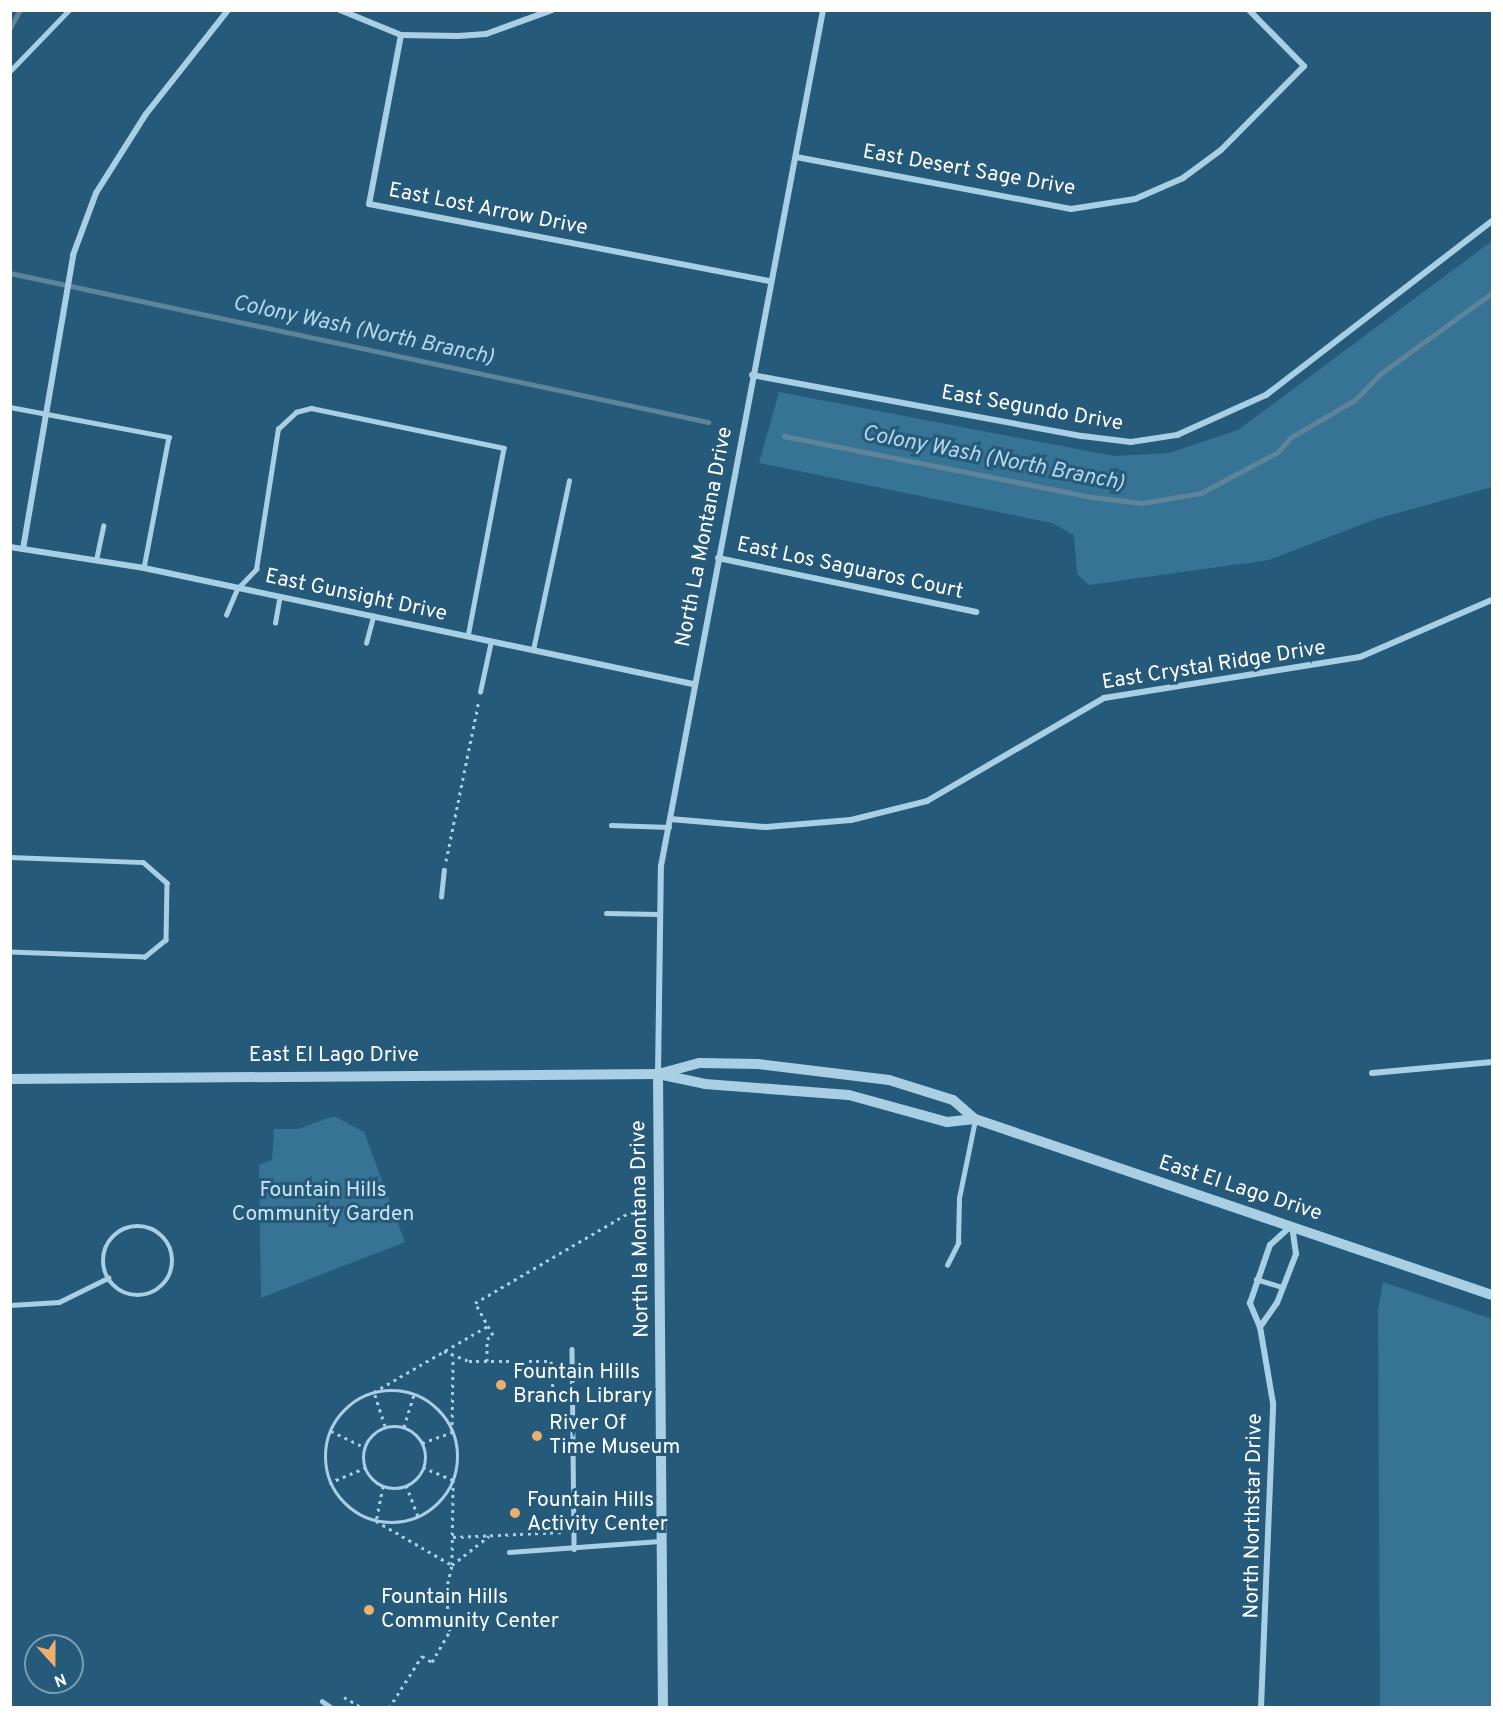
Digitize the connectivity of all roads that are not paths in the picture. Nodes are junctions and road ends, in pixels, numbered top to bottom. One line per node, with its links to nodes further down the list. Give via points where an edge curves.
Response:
1 (69, 10): 8 (lane)
2 (228, 10): 14 (street, via 146,114 96,193 73,255)
3 (340, 10): 7 (street)
4 (552, 10): 7 (street, via 486,33)
5 (823, 10): 9 (street, North La Montana Drive)
6 (1249, 10): 9 (street, East Desert Sage Drive, via 1304,66 1221,150 1183,178 1135,199 1071,209)
7 (401, 35): 11 (street, East Lost Arrow Drive, via 369,204)
8 (10, 72)
9 (796, 157): 11 (street, North La Montana Drive)
10 (1492, 221): 12 (street, East Segundo Drive, via 1266,395 1217,421 1177,435 1131,442 1082,436)
11 (770, 281): 12 (street, North La Montana Drive)
12 (752, 375): 19 (street, North La Montana Drive)
13 (10, 407): 14 (lane)
14 (44, 414): 18 (street); 21 (lane, via 169,437)
15 (569, 481): 32 (lane)
16 (103, 526): 20 (lane)
17 (10, 547): 18 (street, East Gunsight Drive)
18 (23, 549): 20 (street, East Gunsight Drive)
19 (718, 558): 25 (street, East Los Saguaros Court); 33 (street, North La Montana Drive)
20 (96, 560): 21 (street, East Gunsight Drive)
21 (144, 568): 22 (street, East Gunsight Drive)
22 (237, 589): 23 (street, East Gunsight Drive); 26 (lane); 29 (lane, via 256,569 278,429 296,412 311,408 504,448)
23 (280, 596): 27 (street, East Gunsight Drive); 28 (lane)
24 (1492, 600): 35 (street, East Crystal Ridge Drive, via 1360,657 1104,698 927,801 851,820 766,827)
25 (976, 612)
26 (226, 615)
27 (372, 616): 29 (street, East Gunsight Drive); 31 (lane)
28 (275, 623)
29 (468, 636): 30 (street, East Gunsight Drive)
30 (491, 641): 32 (street, East Gunsight Drive); 34 (lane)
31 (366, 643)
32 (533, 650): 33 (street, East Gunsight Drive)
33 (693, 684): 35 (street, North La Montana Drive)
34 (480, 692)
35 (670, 819): 37 (street, North La Montana Drive)
36 (611, 825): 37 (lane)
37 (669, 827): 42 (street, North La Montana Drive)
38 (10, 857): 43 (lane, via 143,862 167,884 166,940 145,957)
39 (444, 870): 40 (lane)
40 (441, 897)
41 (606, 914): 42 (lane)
42 (659, 914): 46 (street, North La Montana Drive)
43 (10, 952)
44 (1492, 1062): 45 (street)
45 (1372, 1073)
46 (658, 1074): 47 (street, East El Lago Drive); 48 (street, East El Lago Drive, via 705,1084 849,1095 947,1122); 48 (street, East El Lago Drive, via 700,1063 821,1068 928,1091 952,1100); 58 (street, North la Montana Drive)
47 (10, 1079)
48 (975, 1119): 49 (street, East El Lago Drive); 50 (lane, via 959,1198 958,1243)
49 (1292, 1225): 52 (street, North Northstar Drive, via 1269,1245); 53 (street, via 1296,1254); 54 (street, East El Lago Drive)
50 (947, 1265)
51 (108, 1278): 51 (lane, via 129,1295 152,1294 169,1280 170,1246 144,1227 121,1231 106,1249); 55 (lane, via 58,1302)
52 (1256, 1279): 53 (lane); 56 (street, North Northstar Drive, via 1250,1303)
53 (1282, 1287): 56 (street)
54 (1492, 1295)
55 (10, 1305)
56 (1260, 1327): 64 (street, North Northstar Drive, via 1273,1403)
57 (572, 1349): 59 (lane)
58 (663, 1541): 59 (lane); 63 (street, North la Montana Drive)
59 (574, 1549): 60 (lane)
60 (508, 1552)
61 (322, 1701): 62 (lane)
62 (332, 1707)
63 (663, 1707)
64 (1261, 1707)

